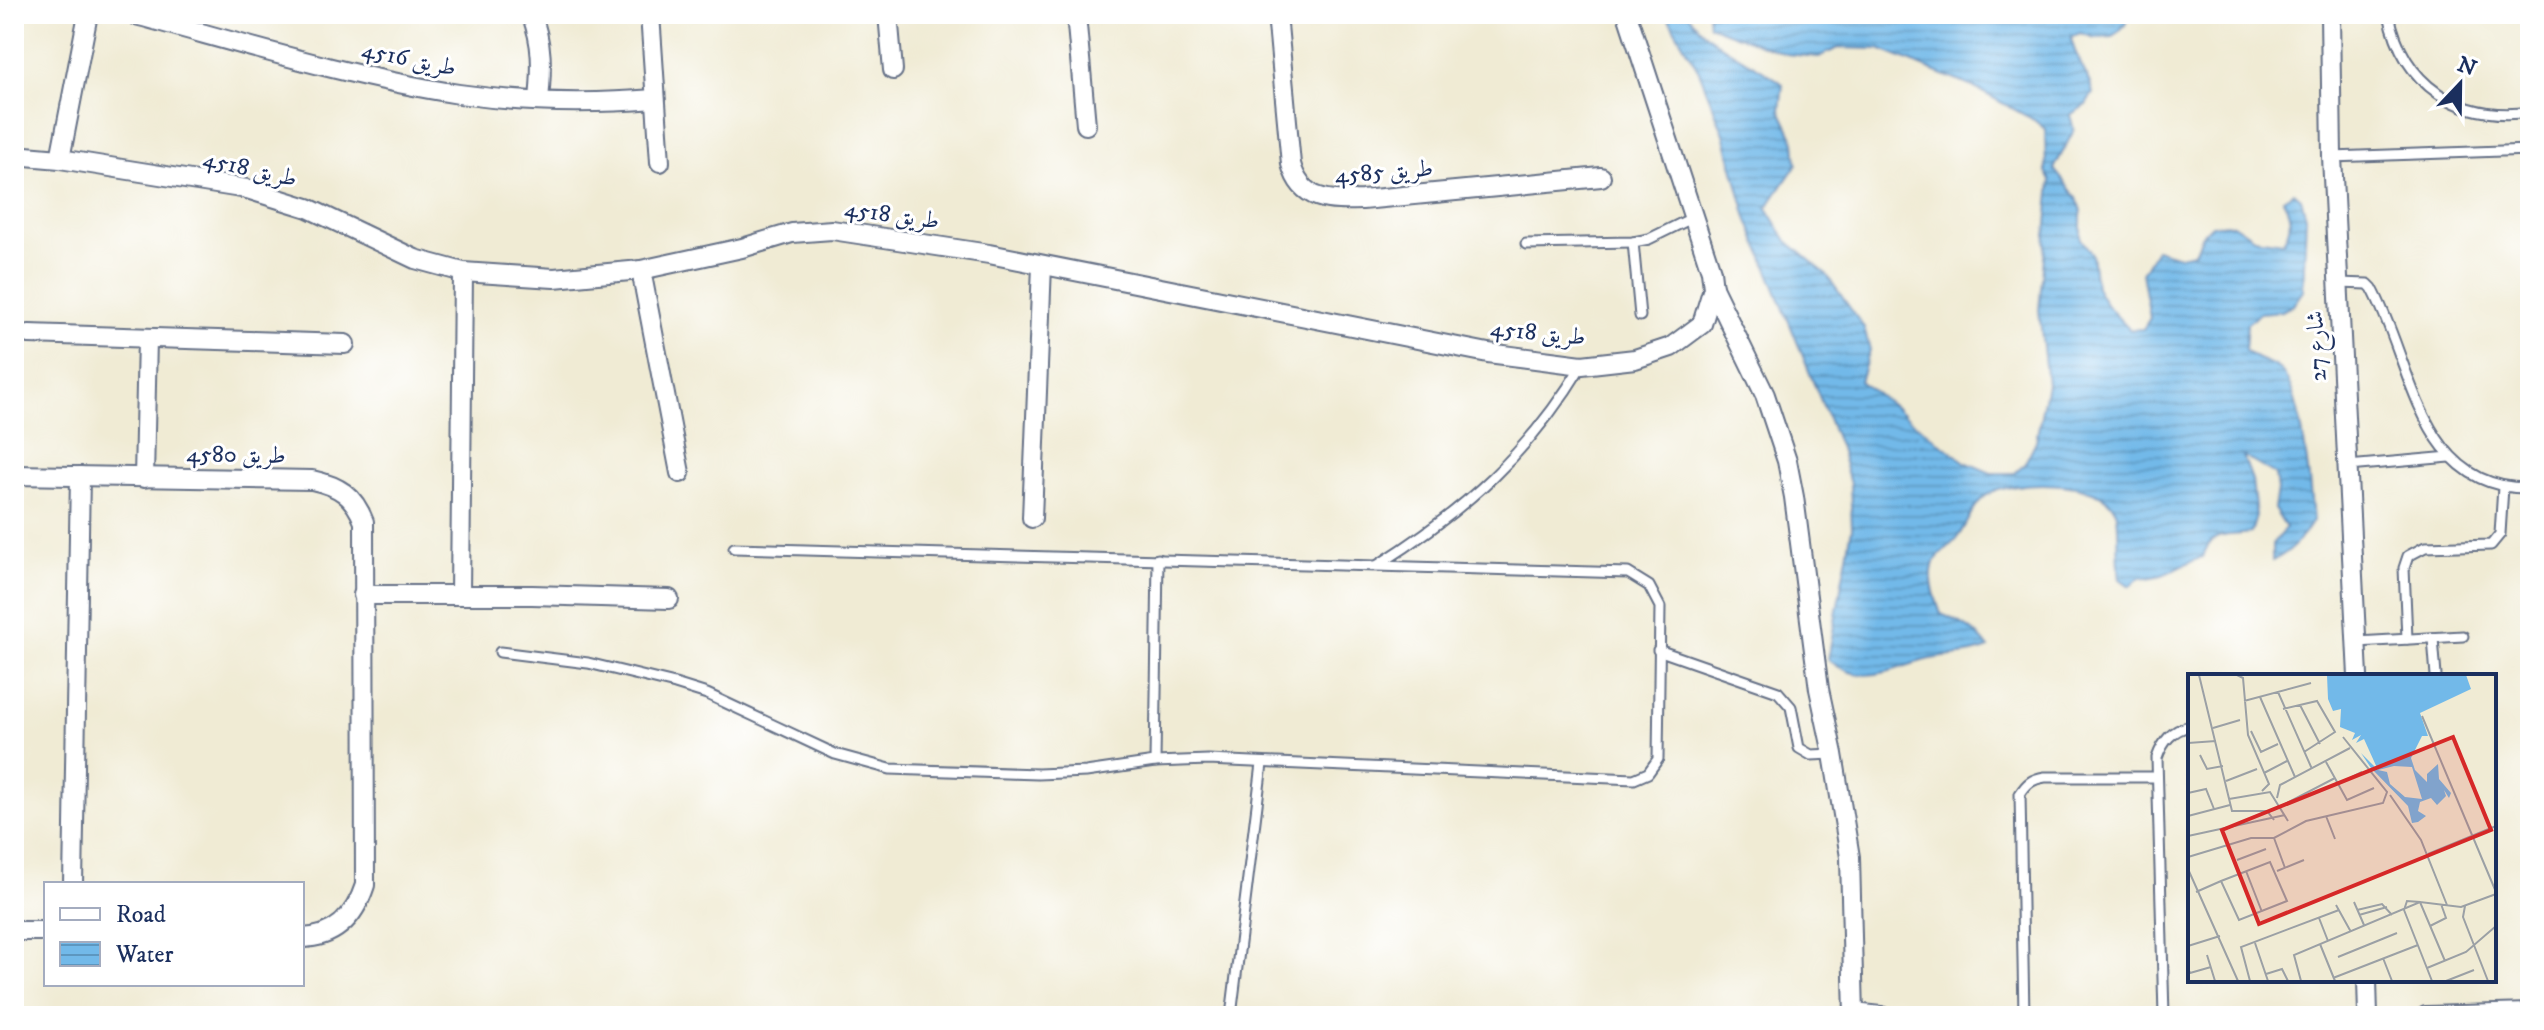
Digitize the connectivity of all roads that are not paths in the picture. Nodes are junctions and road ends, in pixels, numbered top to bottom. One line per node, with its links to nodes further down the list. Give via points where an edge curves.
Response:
1 (88, 14): 19 (street)
2 (132, 14): 13 (street, طريق 4516, via 366,75 461,94)
3 (531, 14): 13 (street, via 542,58)
4 (650, 14): 12 (street)
5 (888, 14): 11 (street)
6 (1076, 14): 15 (street)
7 (1277, 14): 21 (street, طريق 4585, via 1291,164 1305,190 1319,198 1362,200)
8 (1627, 14): 22 (street)
9 (2330, 14): 18 (street, شارع 27)
10 (2389, 14): 14 (lane, via 2400,53 2441,96 2479,110)
11 (893, 70)
12 (655, 99): 13 (street, طريق 4516); 20 (street)
13 (539, 100)
14 (2530, 112)
15 (1086, 125)
16 (2530, 150): 18 (lane)
17 (14, 155): 19 (street, طريق 4518)
18 (2332, 157): 28 (street, شارع 27)
19 (60, 159): 27 (street, طريق 4518, via 278,197 415,259)
20 (660, 162)
21 (1601, 177)
22 (1694, 217): 23 (lane); 29 (street)
23 (1633, 242): 24 (lane); 30 (lane)
24 (1526, 244)
25 (1042, 265): 26 (street, طريق 4518, via 832,230 792,233); 34 (street, طريق 4518, via 1488,353); 43 (street)
26 (641, 270): 27 (street, طريق 4518, via 554,278); 37 (street)
27 (463, 272): 48 (street)
28 (2338, 283): 35 (lane, via 2372,288 2418,401); 36 (street, شارع 27)
29 (1713, 288): 34 (street, طريق 4518, via 1702,324 1671,347 1635,359); 59 (street, via 1765,395 1787,461)
30 (1640, 316)
31 (29, 334): 32 (street)
32 (147, 338): 33 (street); 40 (street)
33 (345, 344)
34 (1582, 365): 46 (lane, via 1557,406 1503,467 1444,520)
35 (2450, 457): 36 (lane); 41 (lane, via 2476,478)
36 (2348, 466): 53 (street, شارع 27)
37 (680, 473)
38 (14, 475): 39 (street, طريق 4580)
39 (80, 476): 40 (street, طريق 4580); 63 (street)
40 (144, 478): 47 (street, طريق 4580, via 312,480 348,493 364,522)
41 (2503, 487): 42 (lane); 52 (lane, via 2500,534 2491,545 2425,547 2408,556)
42 (2530, 488)
43 (1032, 518)
44 (734, 548): 45 (lane)
45 (1158, 559): 46 (lane); 60 (lane)
46 (1378, 565): 54 (lane, via 1628,573 1656,596 1661,619)
47 (363, 595): 48 (street); 66 (street, طريق 4580, via 365,885 351,916 333,930)
48 (460, 595): 49 (street)
49 (669, 599)
50 (2463, 636): 51 (lane)
51 (2433, 638): 52 (lane); 57 (lane)
52 (2407, 639): 53 (lane)
53 (2357, 642): 56 (street, شارع 27)
54 (1658, 650): 59 (lane, via 1778,692 1791,707 1799,748 1811,755); 61 (lane, via 1658,759 1642,777)
55 (500, 652): 60 (lane, via 588,663 686,687 835,754 890,769 1038,774)
56 (2358, 674)
57 (2436, 674)
58 (2188, 726): 62 (lane, via 2165,740 2157,758)
59 (1833, 754): 69 (street, via 1850,857)
60 (1155, 762): 61 (lane)
61 (1262, 764): 71 (lane)
62 (2157, 777): 73 (lane, via 2045,777 2034,779 2020,794); 74 (lane)
63 (73, 882)
64 (14, 931): 65 (street)
65 (44, 931)
66 (304, 938)
67 (2367, 982): 75 (street)
68 (2530, 1013): 70 (street)
69 (1854, 1014): 72 (street)
70 (2483, 1015): 76 (street)
71 (1231, 1016)
72 (1881, 1016)
73 (2024, 1016)
74 (2164, 1016)
75 (2368, 1016)
76 (2426, 1016)

